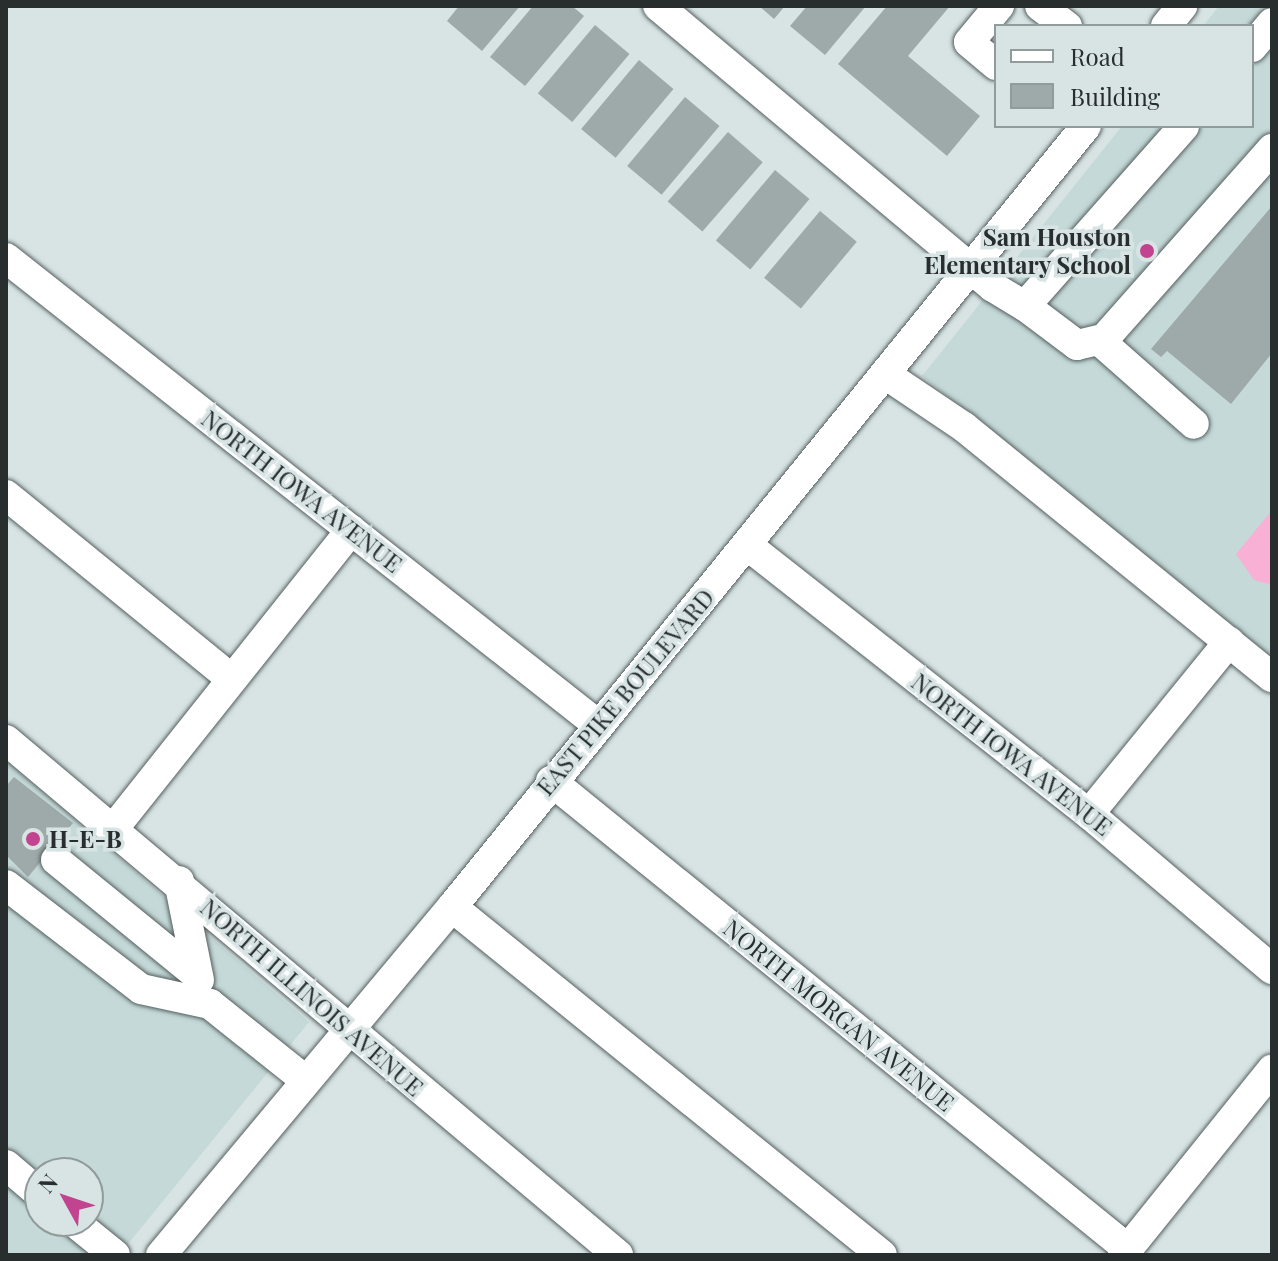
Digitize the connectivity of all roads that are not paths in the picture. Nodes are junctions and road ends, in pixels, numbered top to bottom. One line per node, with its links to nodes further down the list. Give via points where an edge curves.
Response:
1 (658, 6): 14 (street)
2 (999, 6): 9 (street, via 969,42)
3 (1040, 6): 6 (street)
4 (1182, 6): 7 (street)
5 (1272, 23): 8 (street)
6 (1064, 24)
7 (1168, 24)
8 (1254, 45)
9 (994, 63)
10 (1182, 128): 15 (street)
11 (1077, 129): 14 (street, EAST PIKE BOULEVARD)
12 (1272, 149): 16 (street, via 1132,312)
13 (6, 258): 20 (street, NORTH IOWA AVENUE)
14 (972, 267): 15 (street); 17 (street, EAST PIKE BOULEVARD)
15 (1025, 306): 16 (street, via 1077,345)
16 (1100, 341): 18 (street)
17 (885, 374): 21 (street, EAST PIKE BOULEVARD); 22 (street, via 964,427)
18 (1194, 424)
19 (6, 495): 24 (street)
20 (351, 530): 24 (street); 25 (street, NORTH IOWA AVENUE)
21 (747, 545): 25 (street, EAST PIKE BOULEVARD); 28 (street, NORTH IOWA AVENUE)
22 (1229, 642): 23 (street); 28 (street)
23 (1272, 677)
24 (232, 679): 29 (street)
25 (597, 724): 27 (street, EAST PIKE BOULEVARD)
26 (6, 740): 29 (street, NORTH ILLINOIS AVENUE)
27 (551, 781): 33 (street, EAST PIKE BOULEVARD); 43 (street, NORTH MORGAN AVENUE)
28 (1089, 814): 34 (street, NORTH IOWA AVENUE)
29 (114, 828): 31 (street, NORTH ILLINOIS AVENUE)
30 (56, 860): 35 (street)
31 (179, 881): 35 (street); 37 (street, NORTH ILLINOIS AVENUE)
32 (6, 885): 36 (street, via 141,989)
33 (452, 907): 37 (street, EAST PIKE BOULEVARD); 47 (street)
34 (1272, 969)
35 (196, 974): 36 (street)
36 (210, 1004): 39 (street)
37 (346, 1031): 39 (street, EAST PIKE BOULEVARD); 44 (street, NORTH ILLINOIS AVENUE)
38 (1272, 1070): 43 (street)
39 (304, 1079): 46 (street, EAST PIKE BOULEVARD)
40 (6, 1165): 41 (street)
41 (24, 1180)
42 (93, 1237): 45 (street)
43 (1126, 1252)
44 (612, 1253)
45 (115, 1255)
46 (161, 1255)
47 (882, 1255)

